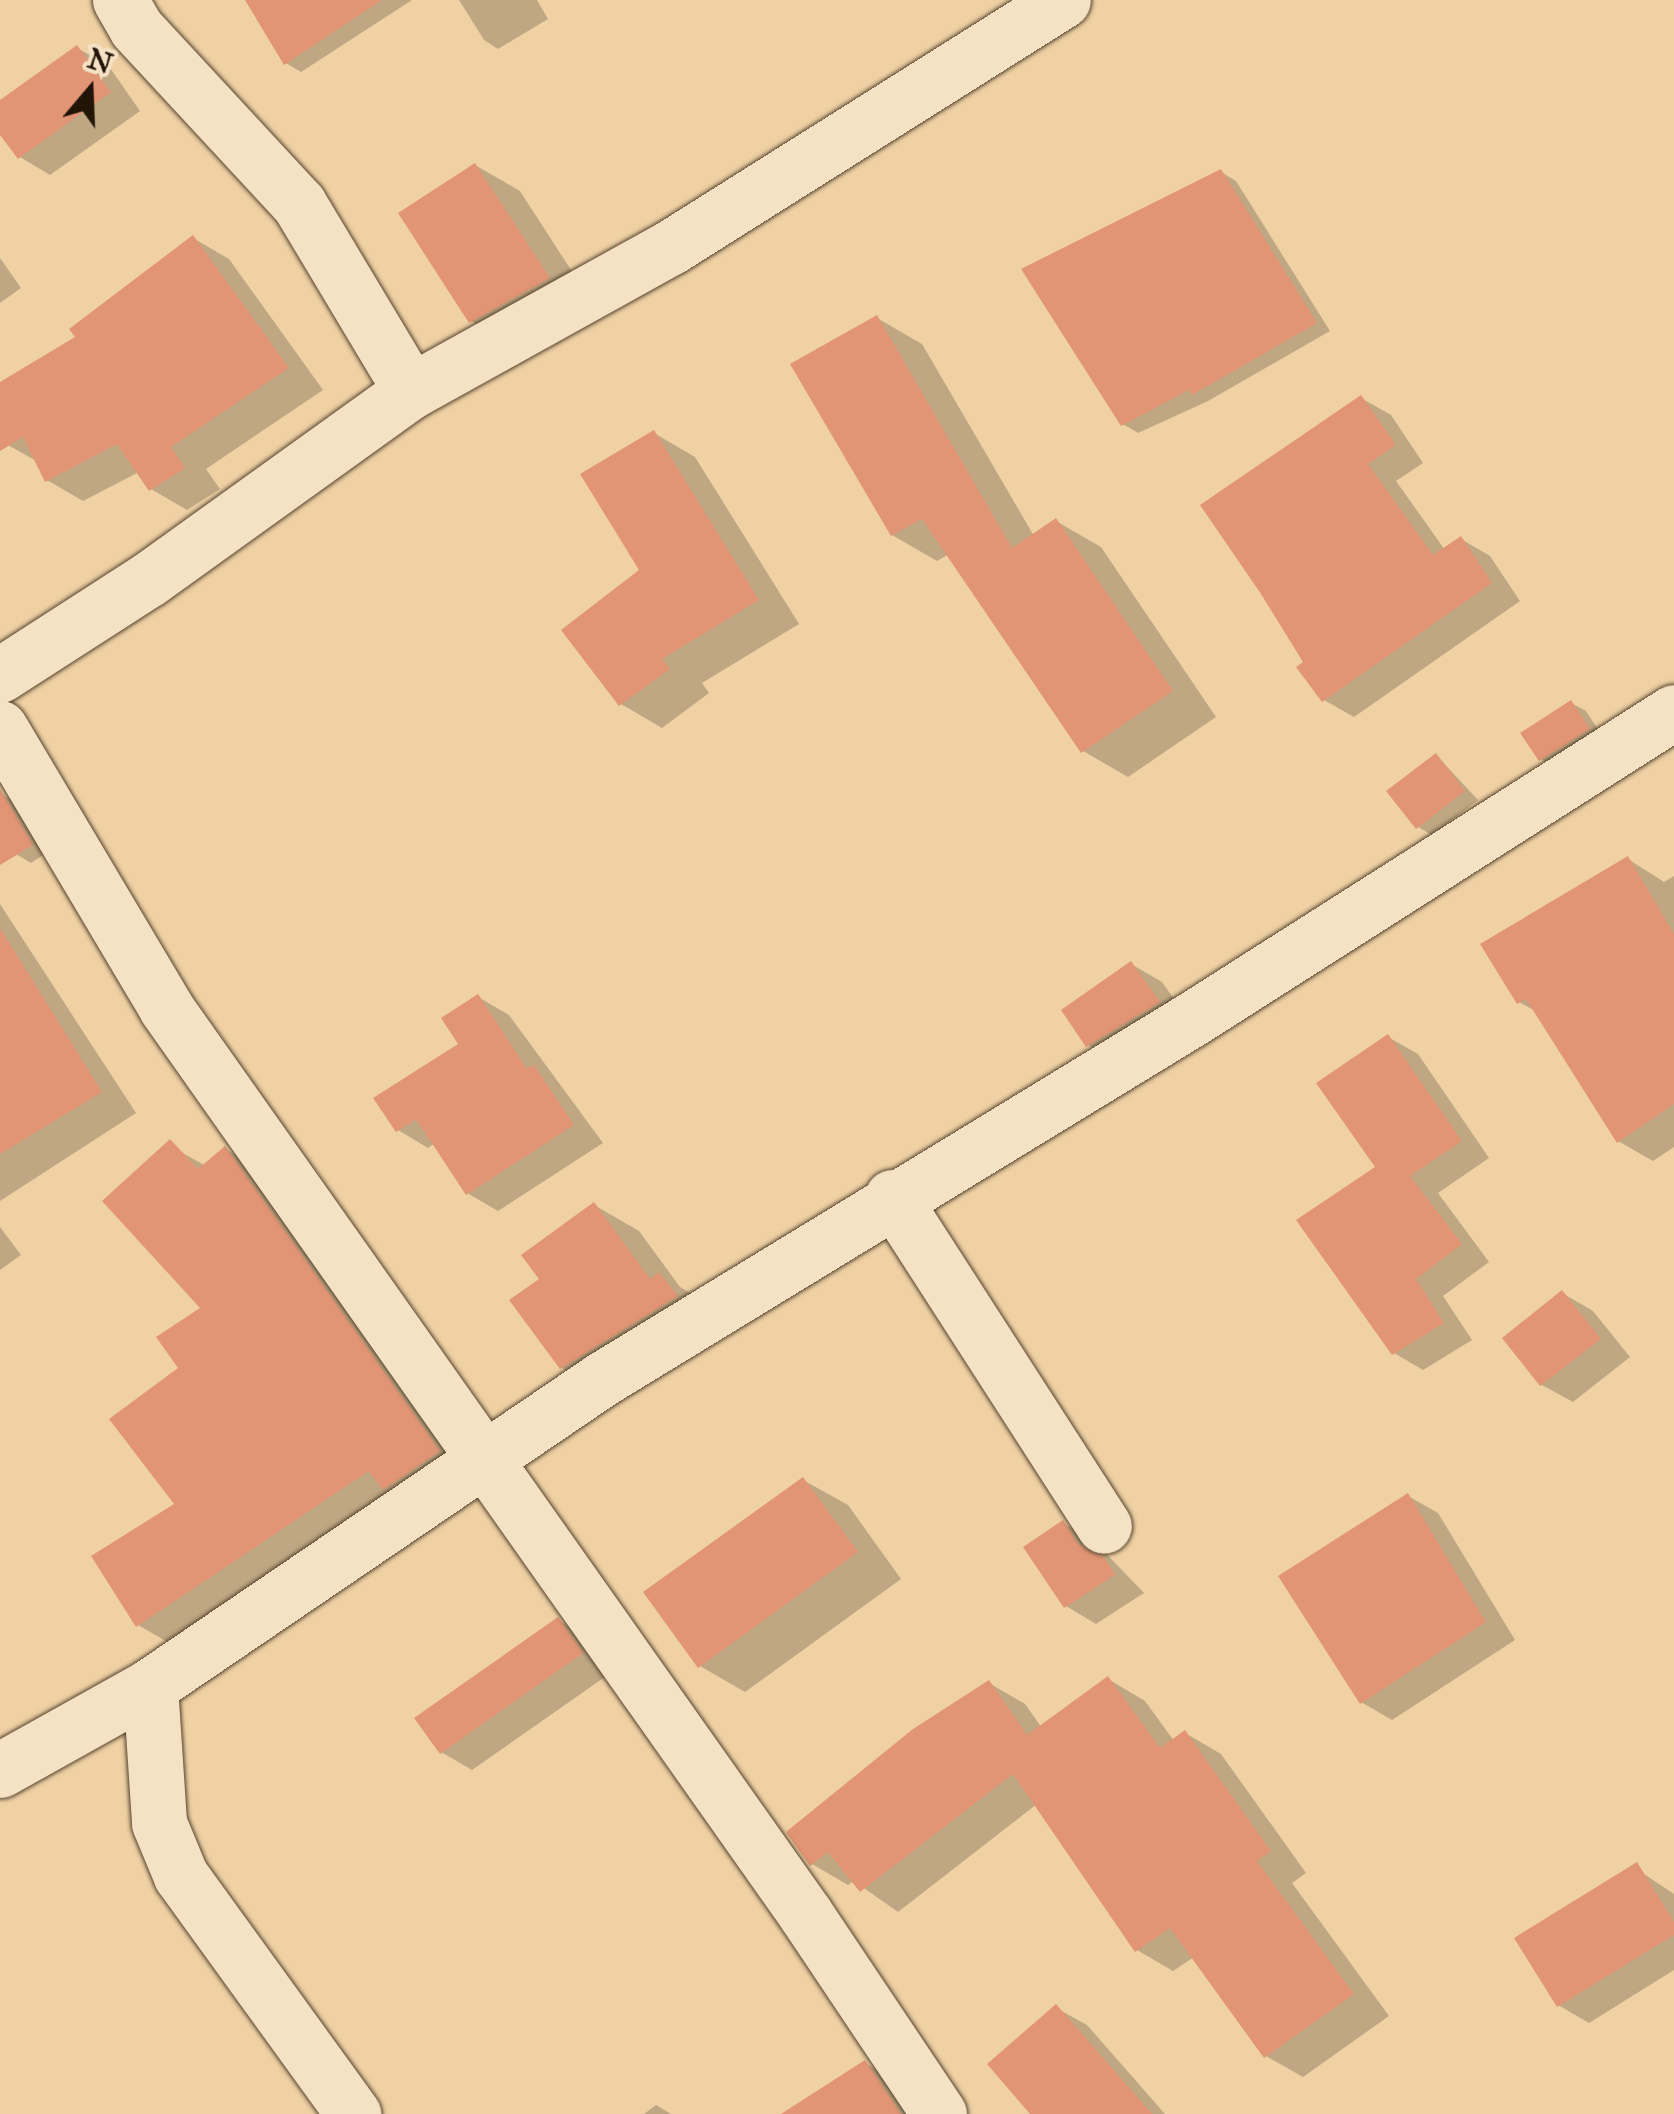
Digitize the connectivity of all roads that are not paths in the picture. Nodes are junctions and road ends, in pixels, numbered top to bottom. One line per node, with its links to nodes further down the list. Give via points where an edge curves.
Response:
1 (120, 0): 3 (street, via 136,28 299,204)
2 (1063, 0): 3 (street, via 671,247)
3 (412, 392): 4 (street)
4 (0, 675)
5 (1674, 712): 7 (street, via 1192,1019)
6 (0, 728): 8 (street, via 166,1008)
7 (892, 1197): 8 (street); 9 (street)
8 (486, 1459): 10 (street); 13 (street)
9 (1104, 1526)
10 (150, 1686): 11 (street); 12 (street, via 159,1823 182,1876)
11 (0, 1770)
12 (353, 2114)
13 (939, 2114)

